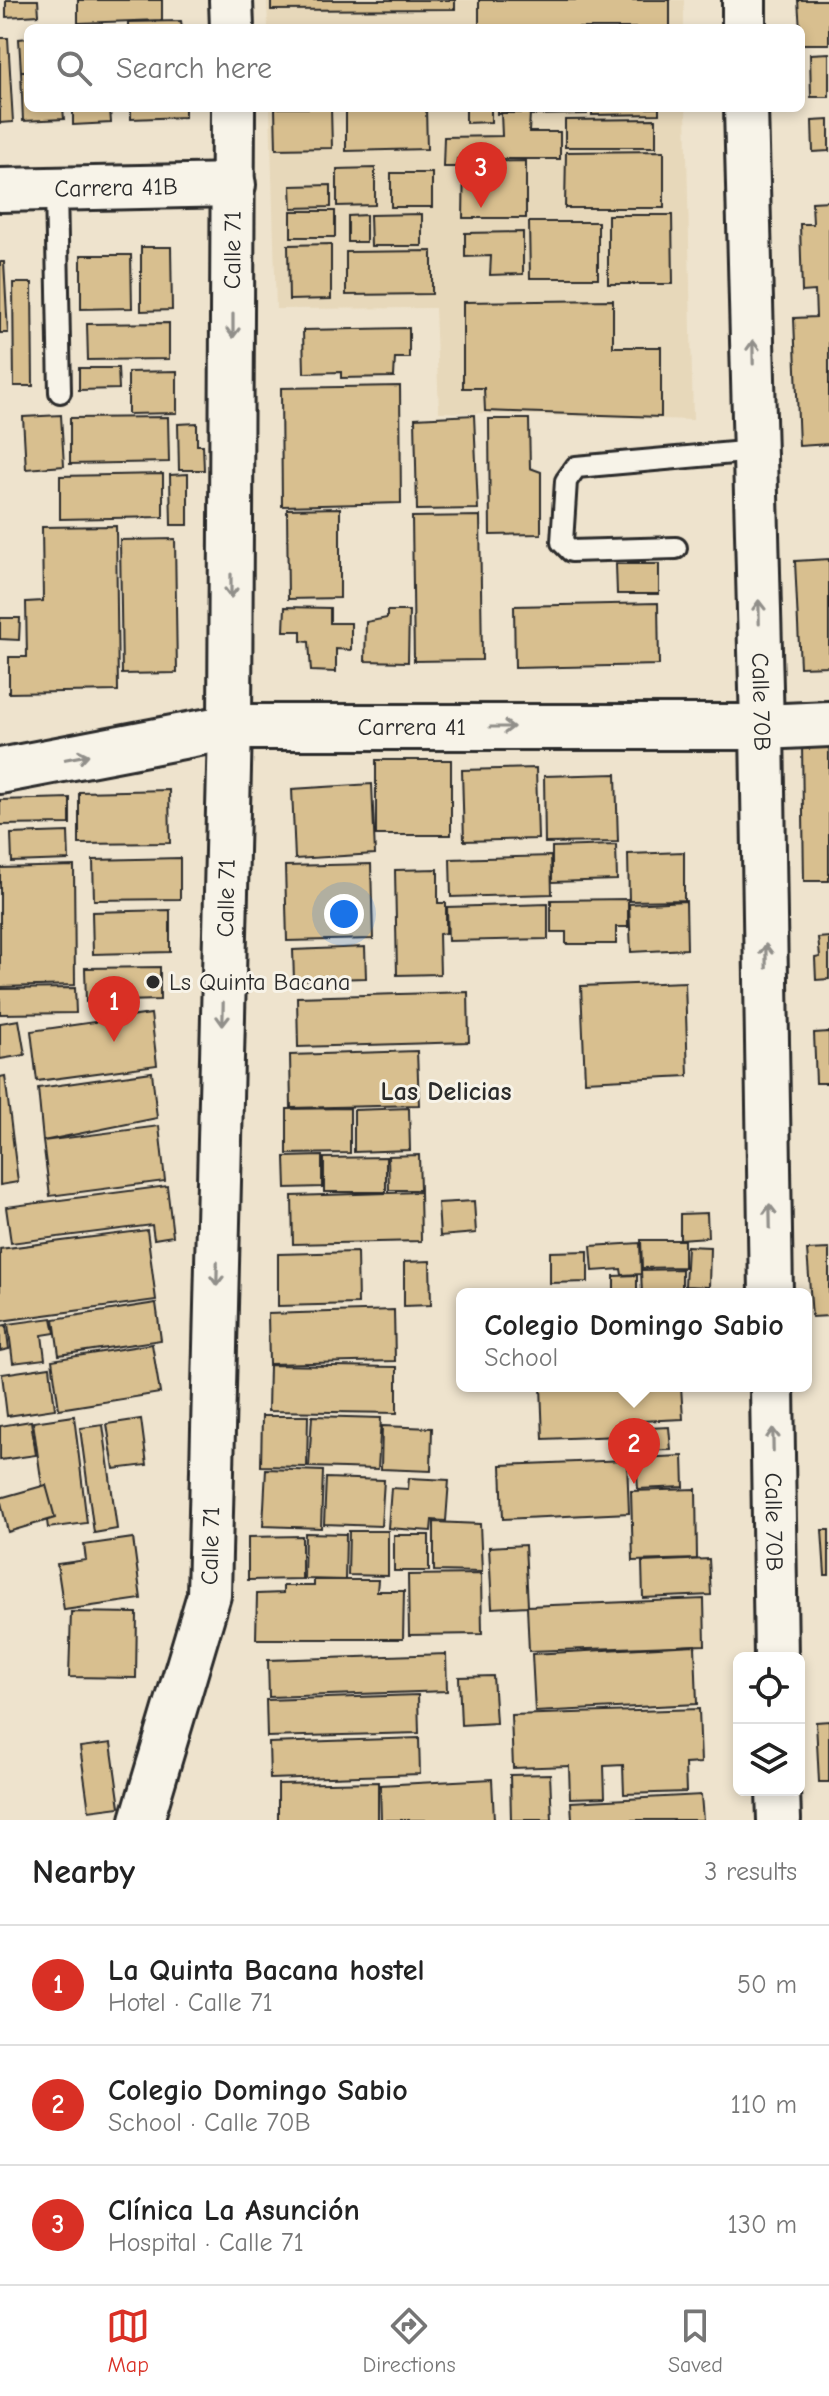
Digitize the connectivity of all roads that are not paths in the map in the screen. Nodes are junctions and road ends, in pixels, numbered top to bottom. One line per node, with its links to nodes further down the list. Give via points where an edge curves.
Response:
1 (231, 0): 3 (street)
2 (744, 0): 4 (street)
3 (232, 24)
4 (744, 24)
5 (233, 112): 7 (street, Calle 71)
6 (746, 112): 11 (street, Calle 70B, one-way to 6)
7 (234, 185): 8 (street, Carrera 41B); 14 (street, Calle 71, one-way to 14)
8 (56, 189): 9 (street, Carrera 41B); 10 (lane)
9 (0, 190)
10 (60, 392)
11 (755, 451): 12 (lane, via 576,467 566,481 562,542 571,551); 15 (street, Calle 70B, one-way to 11)
12 (676, 548)
13 (829, 724): 15 (street, Carrera 41)
14 (230, 727): 15 (street, Carrera 41, one-way to 15); 16 (street, Carrera 41, one-way to 14); 21 (street, Calle 71, one-way to 21, via 209,1595)
15 (762, 727): 17 (street, Calle 70B, one-way to 15)
16 (0, 771)
17 (771, 1288)
18 (772, 1392): 19 (street, Calle 70B, one-way to 18)
19 (776, 1652)
20 (778, 1796): 22 (street)
21 (142, 1820)
22 (779, 1820)

